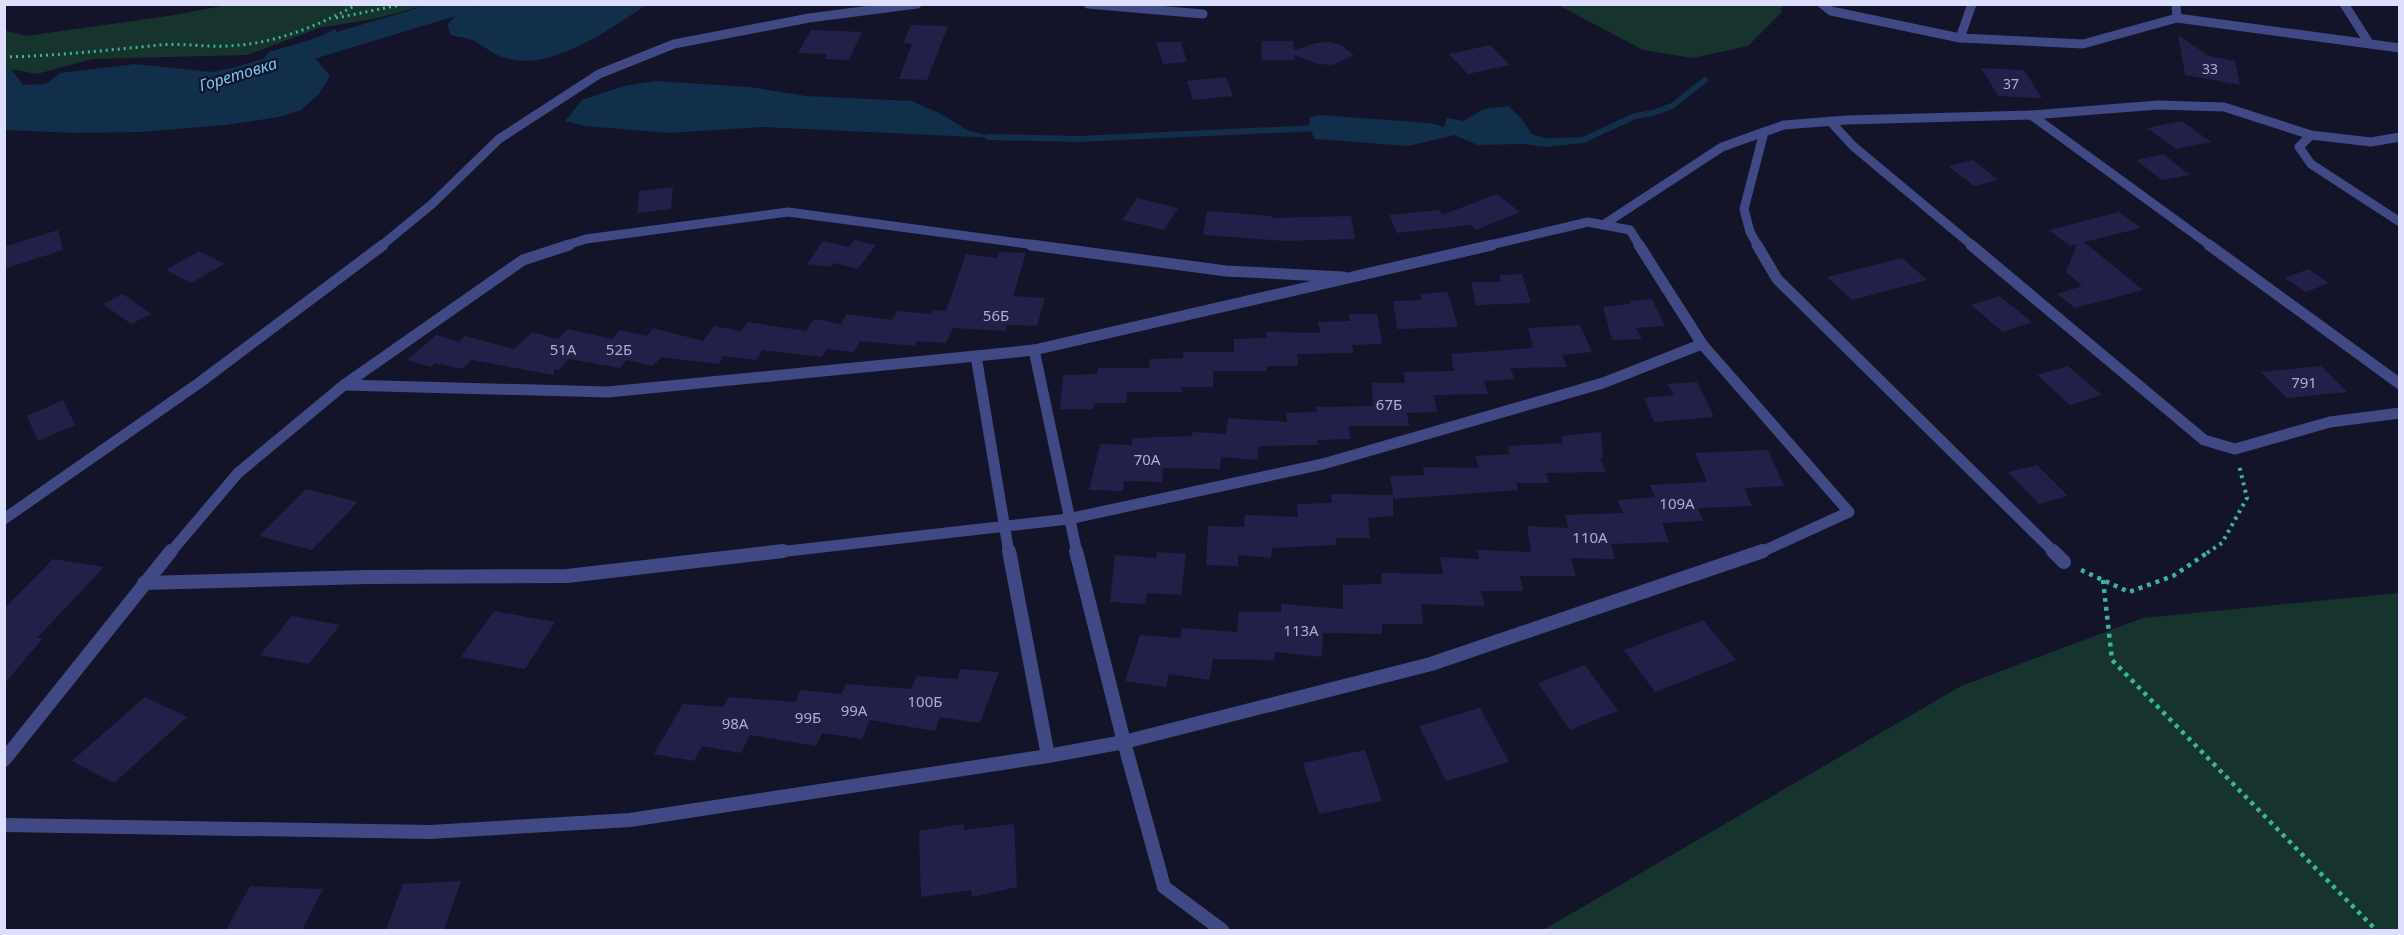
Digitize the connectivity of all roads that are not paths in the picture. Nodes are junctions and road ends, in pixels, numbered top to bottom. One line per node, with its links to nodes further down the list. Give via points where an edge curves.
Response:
1 (917, 4): 26 (street, via 808,18 674,44 599,74 499,139 432,204 374,252 199,383)
2 (1088, 4): 7 (street)
3 (1822, 4): 9 (street, via 1831,11)
4 (1972, 4): 9 (street)
5 (2176, 4): 8 (street)
6 (2344, 4): 10 (street)
7 (1203, 14)
8 (2177, 18): 9 (street, via 2083,44); 10 (street)
9 (1960, 38)
10 (2369, 43): 11 (street)
11 (2400, 48)
12 (2031, 115): 13 (street); 15 (street, via 2158,105 2224,107); 23 (street)
13 (1830, 121): 14 (street, via 1784,125); 25 (street, via 1853,146 2204,440 2235,449 2330,422)
14 (1764, 132): 18 (street, via 1722,147); 29 (street, via 1744,209 1749,232 1777,279)
15 (2311, 135): 16 (street, via 2371,142); 17 (street, via 2299,147 2311,164)
16 (2400, 137)
17 (2400, 222)
18 (1603, 225): 19 (street, via 1588,222); 20 (street, via 1630,230)
19 (1358, 277): 21 (street); 24 (street, via 1226,270 788,212 586,239 523,260)
20 (1702, 344): 27 (street, via 1603,383 1323,464); 31 (street, via 1849,512 1773,548 1431,664)
21 (1034, 350): 22 (street); 27 (street)
22 (976, 356): 24 (street, via 608,392); 28 (street)
23 (2400, 384)
24 (344, 385): 30 (street, via 238,473)
25 (2400, 413)
26 (4, 519)
27 (1068, 519): 28 (street); 31 (street)
28 (1004, 528): 30 (street, via 567,576); 32 (street)
29 (2064, 562)
30 (144, 583): 33 (street)
31 (1124, 742): 32 (street); 35 (street, via 1164,887)
32 (1048, 756): 34 (street, via 630,820 430,832)
33 (4, 760)
34 (4, 825)
35 (1222, 930)

